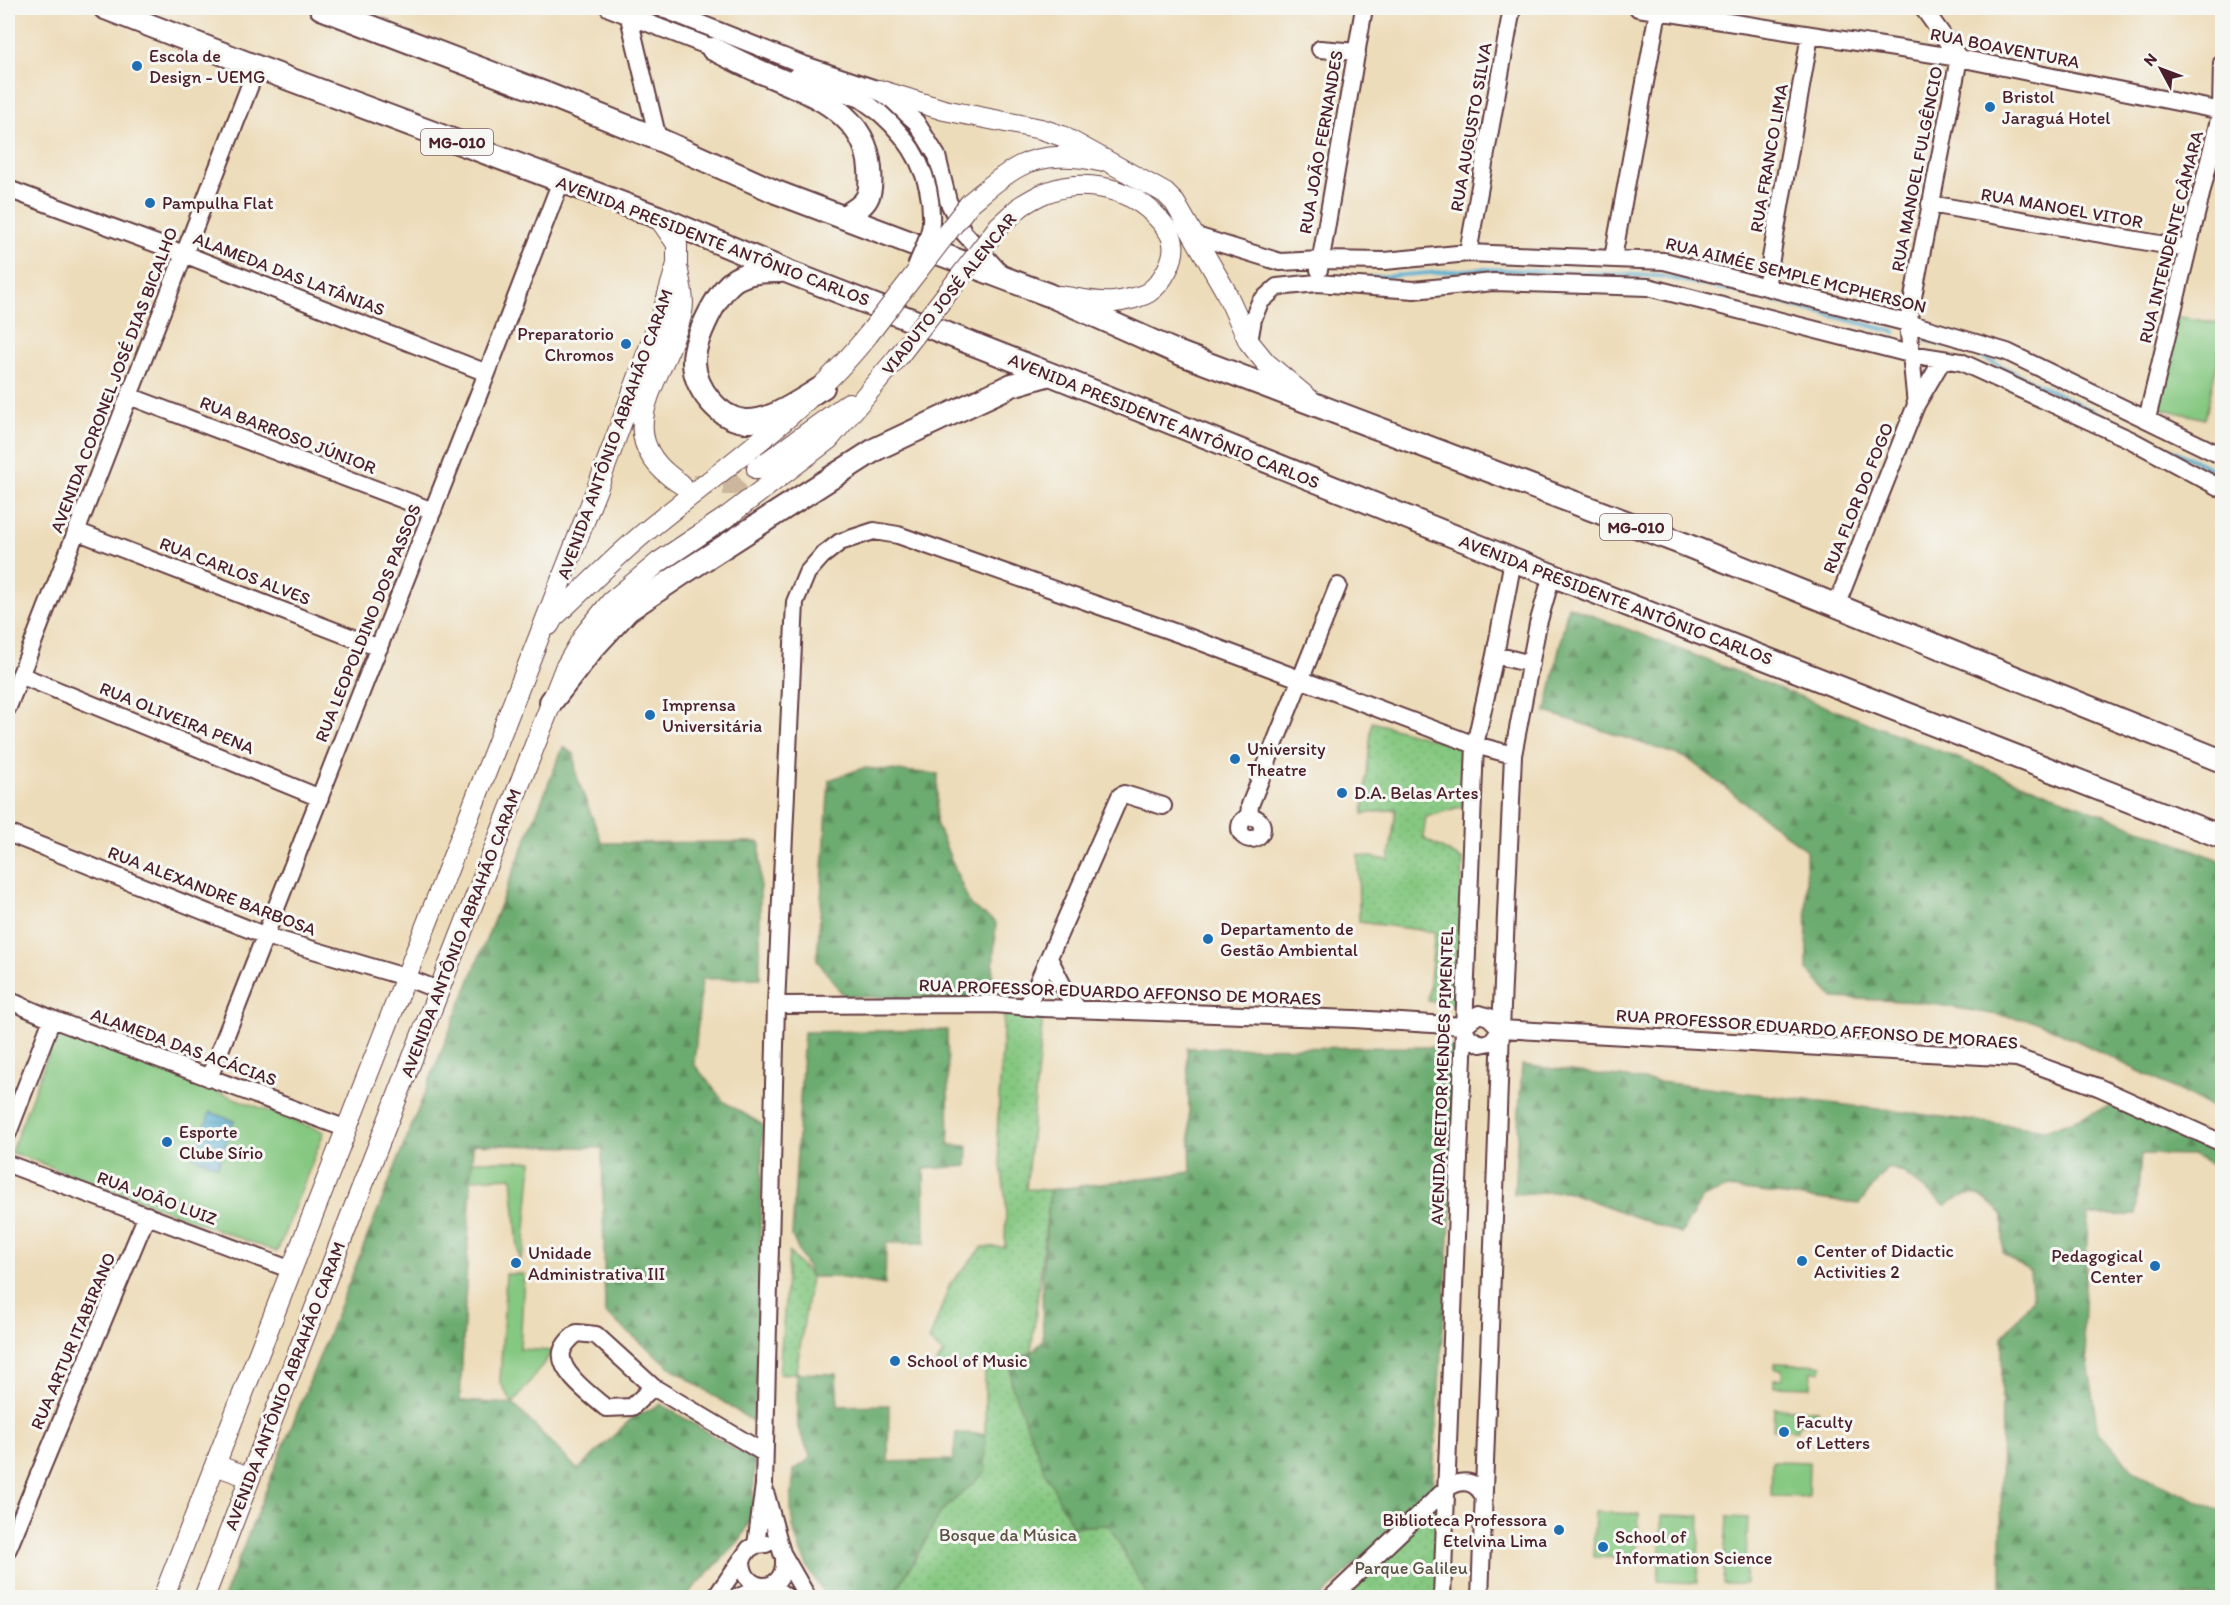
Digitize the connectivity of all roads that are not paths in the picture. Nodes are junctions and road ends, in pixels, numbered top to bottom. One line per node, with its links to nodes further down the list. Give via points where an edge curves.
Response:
1 (105, 8): 17 (highway, AVENIDA PRESIDENTE ANTÔNIO CARLOS / MG-010)
2 (321, 8): 20 (highway, MG-010)
3 (609, 8): 9 (street, VIADUTO JOSÉ ALENCAR)
4 (661, 8): 18 (street)
5 (1364, 8): 14 (street, RUA JOÃO FERNANDES)
6 (1512, 8): 29 (street, RUA AUGUSTO SILVA)
7 (1638, 8): 10 (street, RUA BOAVENTURA)
8 (1923, 8): 15 (street)
9 (627, 11): 12 (street, VIADUTO JOSÉ ALENCAR); 20 (street)
10 (1658, 11): 11 (street, RUA BOAVENTURA); 31 (street)
11 (1810, 35): 15 (street, RUA BOAVENTURA); 38 (street, RUA FRANCO LIMA)
12 (713, 48): 26 (highway, via 825,102 843,114 862,137 871,188 863,205); 36 (street, VIADUTO JOSÉ ALENCAR, bridge, via 861,99 897,128 915,152 927,179 931,225)
13 (1320, 49): 14 (street)
14 (1357, 52): 32 (street, RUA JOÃO FERNANDES)
15 (1959, 58): 19 (street, RUA BOAVENTURA); 24 (street, RUA MANOEL FULGÊNCIO)
16 (2223, 63): 19 (street, RUA INTENDENTE CÂMARA)
17 (257, 67): 22 (highway, AVENIDA PRESIDENTE ANTÔNIO CARLOS / MG-010); 30 (street, AVENIDA CORONEL JOSÉ DIAS BICALHO)
18 (879, 90): 21 (main road, via 944,110 1041,129); 35 (street, via 915,122 937,156 948,201 964,233)
19 (2222, 111): 28 (street, RUA INTENDENTE CÂMARA)
20 (658, 139): 26 (highway, MG-010, via 776,192)
21 (1119, 167): 27 (main road, via 1165,193); 36 (main road, VIADUTO JOSÉ ALENCAR, bridge, via 1080,156 1046,158 1021,165 970,203)
22 (561, 181): 25 (highway, AVENIDA PRESIDENTE ANTÔNIO CARLOS / MG-010); 45 (street, RUA LEOPOLDINO DOS PASSOS)
23 (8, 189): 30 (street, ALAMEDA DAS LATÂNIAS)
24 (1930, 204): 28 (street, RUA MANOEL VITOR); 40 (street, RUA MANOEL FULGÊNCIO)
25 (658, 217): 33 (main road, AVENIDA ANTÔNIO ABRAHÃO CARAM, via 677,244); 34 (highway, AVENIDA PRESIDENTE ANTÔNIO CARLOS / MG-010)
26 (844, 217): 35 (highway, MG-010)
27 (1193, 235): 32 (street, RUA AIMÉE SEMPLE MCPHERSON, via 1280,262); 42 (main road)
28 (2188, 249): 52 (street, RUA INTENDENTE CÂMARA)
29 (1468, 253): 31 (street, RUA AIMÉE SEMPLE MCPHERSON); 32 (street, RUA AIMÉE SEMPLE MCPHERSON, via 1385,261)
30 (184, 254): 45 (street, ALAMEDA DAS LATÂNIAS); 49 (street, AVENIDA CORONEL JOSÉ DIAS BICALHO)
31 (1613, 258): 38 (street, RUA AIMÉE SEMPLE MCPHERSON, via 1664,261)
32 (1321, 260): 37 (street, RUA JOÃO FERNANDES)
33 (677, 264): 55 (main road, via 682,311 642,418 644,446 666,475); 64 (main road, AVENIDA ANTÔNIO ABRAHÃO CARAM, via 641,371)
34 (786, 271): 46 (highway, AVENIDA PRESIDENTE ANTÔNIO CARLOS / MG-010); 48 (highway, via 754,272 726,287 713,306 697,346 694,362 701,391 720,411 743,421 772,416)
35 (1004, 277): 39 (highway, MG-010)
36 (912, 278): 41 (main road, VIADUTO JOSÉ ALENCAR, bridge)
37 (1317, 283): 42 (street, via 1277,287 1260,302 1252,319); 43 (street, via 1414,290 1493,282 1648,287)
38 (1766, 287): 40 (street, RUA AIMÉE SEMPLE MCPHERSON)
39 (1049, 295): 47 (main road, VIADUTO JOSÉ ALENCAR, bridge, via 1113,302 1148,292 1163,276 1173,243 1161,221 1128,196 1086,185 1046,192 1021,206 992,235); 50 (highway, MG-010, via 1179,352)
40 (1908, 322): 43 (street, RUA FLOR DO FOGO); 52 (street, RUA AIMÉE SEMPLE MCPHERSON, via 2007,352)
41 (868, 335): 48 (main road, AVENIDA ANTÔNIO ABRAHÃO CARAM)
42 (1249, 342): 50 (main road, via 1266,363)
43 (1910, 354): 44 (street); 51 (street, RUA FLOR DO FOGO)
44 (1943, 359): 51 (street, RUA FLOR DO FOGO); 56 (street, via 1961,362 2131,440)
45 (488, 373): 57 (street, RUA LEOPOLDINO DOS PASSOS)
46 (1050, 374): 59 (highway, AVENIDA PRESIDENTE ANTÔNIO CARLOS / MG-010); 69 (highway, via 1012,385 876,449 683,573 628,610)
47 (878, 382): 54 (main road); 69 (main road, AVENIDA ANTÔNIO ABRAHÃO CARAM, via 829,439 728,516 659,562 611,602 570,659)
48 (823, 387): 64 (main road, AVENIDA ANTÔNIO ABRAHÃO CARAM, via 642,535 553,618)
49 (129, 396): 57 (street, RUA BARROSO JÚNIOR); 58 (street, AVENIDA CORONEL JOSÉ DIAS BICALHO)
50 (1315, 404): 62 (highway, MG-010)
51 (1916, 405): 62 (street, RUA FLOR DO FOGO, via 1894,445)
52 (2146, 419): 53 (street, RUA AIMÉE SEMPLE MCPHERSON)
53 (2223, 456)
54 (757, 469)
55 (681, 484)
56 (2223, 489)
57 (433, 511): 63 (street, RUA LEOPOLDINO DOS PASSOS)
58 (76, 531): 63 (street, RUA CARLOS ALVES); 67 (street, AVENIDA CORONEL JOSÉ DIAS BICALHO)
59 (1513, 560): 60 (highway, AVENIDA PRESIDENTE ANTÔNIO CARLOS / MG-010); 65 (street, AVENIDA REITOR MENDES PIMENTEL)
60 (1552, 575): 66 (street); 78 (highway, AVENIDA PRESIDENTE ANTÔNIO CARLOS / MG-010)
61 (1338, 586): 68 (street)
62 (1836, 606): 73 (highway, MG-010)
63 (379, 648): 74 (street, RUA LEOPOLDINO DOS PASSOS)
64 (532, 652): 81 (main road, AVENIDA ANTÔNIO ABRAHÃO CARAM)
65 (1495, 656): 66 (street); 71 (street, AVENIDA REITOR MENDES PIMENTEL)
66 (1531, 664): 72 (street)
67 (20, 675): 70 (street, AVENIDA CORONEL JOSÉ DIAS BICALHO); 74 (street, RUA OLIVEIRA PENA)
68 (1301, 680): 71 (street); 76 (street, via 1250,805); 84 (street, via 898,536 874,531 840,542 807,573 795,602)
69 (551, 702): 82 (main road, AVENIDA ANTÔNIO ABRAHÃO CARAM)
70 (8, 707)
71 (1475, 745): 72 (street); 88 (street, AVENIDA REITOR MENDES PIMENTEL)
72 (1513, 755): 89 (street)
73 (2223, 761)
74 (320, 798): 79 (street, RUA LEOPOLDINO DOS PASSOS)
75 (1163, 806): 80 (street, via 1120,796)
76 (1249, 817)
77 (8, 833): 79 (street, RUA ALEXANDRE BARBOSA)
78 (2223, 837)
79 (266, 936): 81 (street, RUA ALEXANDRE BARBOSA); 90 (street, RUA LEOPOLDINO DOS PASSOS)
80 (1049, 958): 85 (street); 86 (street)
81 (405, 977): 82 (street, RUA ALEXANDRE BARBOSA); 91 (main road, AVENIDA ANTÔNIO ABRAHÃO CARAM)
82 (438, 990): 100 (main road, AVENIDA ANTÔNIO ABRAHÃO CARAM)
83 (8, 1000): 87 (street, ALAMEDA DAS ACÁCIAS)
84 (776, 1005): 85 (street, RUA PROFESSOR EDUARDO AFFONSO DE MORAES); 98 (street)
85 (1027, 1007): 86 (street, RUA PROFESSOR EDUARDO AFFONSO DE MORAES)
86 (1078, 1009): 88 (street, RUA PROFESSOR EDUARDO AFFONSO DE MORAES)
87 (52, 1019): 90 (street, ALAMEDA DAS ACÁCIAS); 92 (street)
88 (1463, 1026): 89 (street, via 1479,1014 1489,1017); 89 (street, via 1469,1038 1481,1044 1491,1042); 102 (street, AVENIDA REITOR MENDES PIMENTEL)
89 (1501, 1029): 93 (street, RUA PROFESSOR EDUARDO AFFONSO DE MORAES, via 2017,1058 2098,1087); 103 (street)
90 (209, 1078): 91 (street, ALAMEDA DAS ACÁCIAS)
91 (347, 1129): 96 (main road, AVENIDA ANTÔNIO ABRAHÃO CARAM)
92 (8, 1133)
93 (2223, 1143)
94 (8, 1164): 95 (street, RUA JOÃO LUIZ)
95 (147, 1215): 96 (street, RUA JOÃO LUIZ); 105 (street, RUA ARTUR ITABIRANO)
96 (292, 1270): 99 (main road, AVENIDA ANTÔNIO ABRAHÃO CARAM)
97 (653, 1387): 97 (street, via 596,1335 576,1332 562,1353 564,1368 606,1408 632,1407); 98 (street)
98 (764, 1453): 101 (street)
99 (215, 1465): 100 (main road); 109 (main road, AVENIDA ANTÔNIO ABRAHÃO CARAM)
100 (249, 1478): 110 (main road, AVENIDA ANTÔNIO ABRAHÃO CARAM)
101 (764, 1485): 104 (street); 106 (street)
102 (1446, 1489): 103 (street, via 1464,1481 1473,1483); 115 (street); 116 (street, AVENIDA REITOR MENDES PIMENTEL)
103 (1484, 1497): 117 (street)
104 (756, 1545): 106 (street, via 770,1545); 107 (street)
105 (8, 1549)
106 (783, 1556): 108 (street, via 782,1575); 114 (street)
107 (742, 1561): 108 (street, via 747,1579); 111 (street)
108 (766, 1586): 112 (street); 113 (street)
109 (163, 1598)
110 (204, 1598)
111 (715, 1598)
112 (736, 1598)
113 (788, 1598)
114 (808, 1598)
115 (1331, 1598)
116 (1442, 1598)
117 (1480, 1598)

